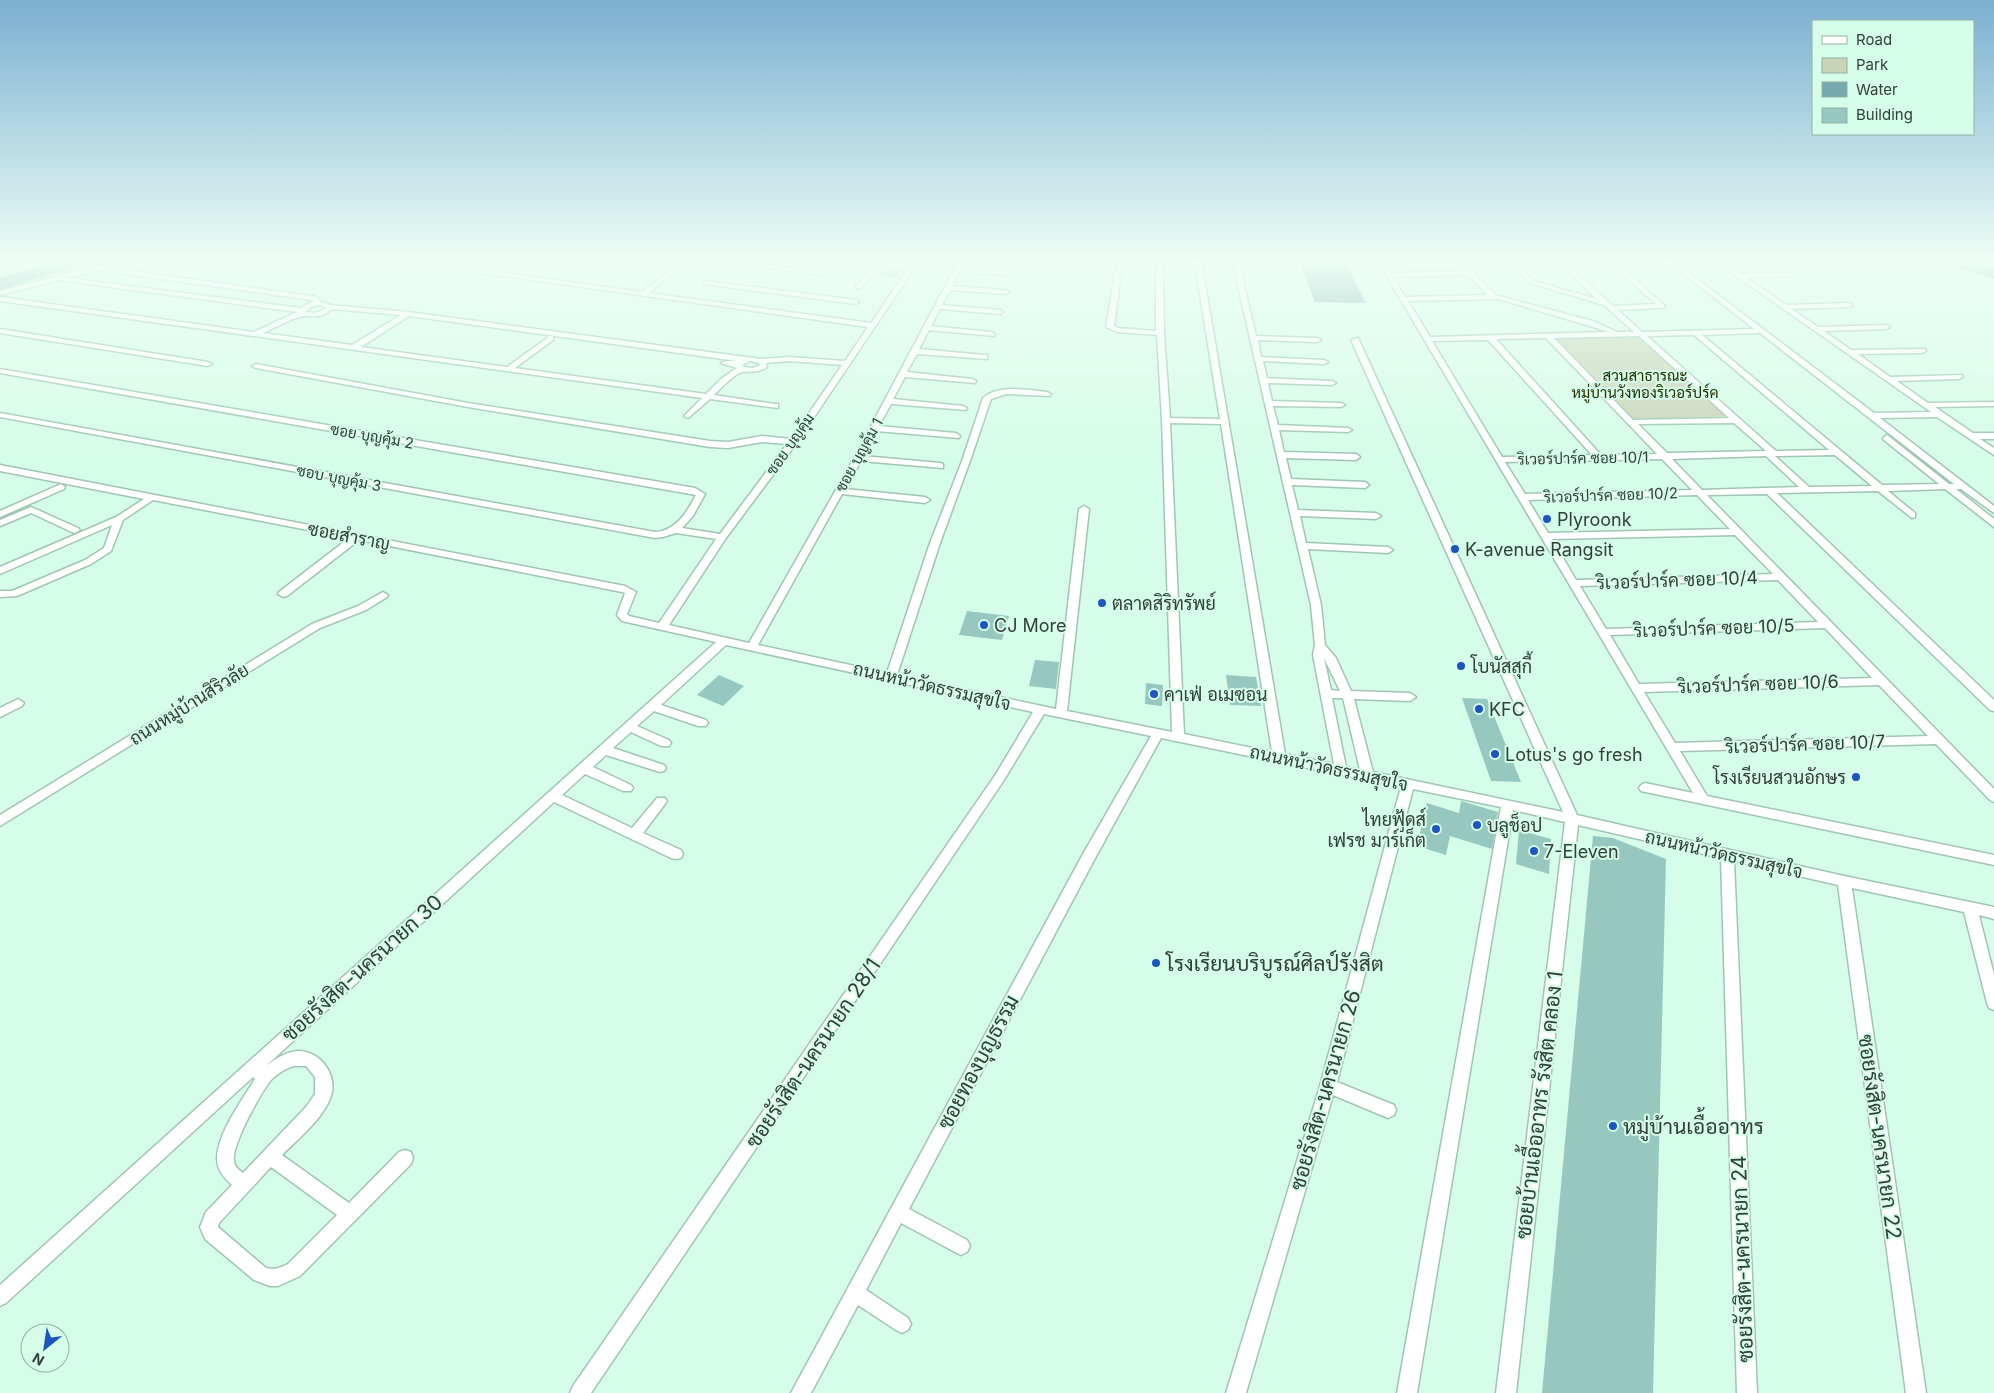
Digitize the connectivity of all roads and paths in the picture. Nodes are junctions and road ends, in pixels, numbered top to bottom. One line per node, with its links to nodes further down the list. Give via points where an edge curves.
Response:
1 (197, 325): 25 (street)
2 (273, 325): 25 (street)
3 (388, 325): 37 (street)
4 (467, 325): 32 (street)
5 (471, 325): 45 (street)
6 (872, 325): 47 (street, ซอย บุญคุ้ม)
7 (927, 325): 18 (street, ซอย บุญคุ้ม 1)
8 (1110, 325): 26 (street, via 1117,330)
9 (1160, 325): 26 (street)
10 (1208, 325): 71 (street)
11 (1249, 325): 33 (street)
12 (1418, 325): 34 (street)
13 (1595, 325): 28 (street)
14 (1629, 325): 29 (street)
15 (1742, 325): 22 (street)
16 (1753, 325): 23 (street)
17 (1812, 325): 20 (street)
18 (925, 328): 27 (street); 38 (street, ซอย บุญคุ้ม 1)
19 (1886, 328): 20 (street)
20 (1818, 329): 40 (street)
21 (0, 330): 44 (street)
22 (1750, 331): 23 (street); 24 (street); 95 (street)
23 (1761, 331): 68 (street)
24 (1695, 332): 29 (street); 80 (street)
25 (257, 333): 37 (street)
26 (1160, 333): 69 (street)
27 (991, 334)
28 (1618, 334): 29 (street); 30 (street)
29 (1638, 334): 70 (street)
30 (1548, 336): 31 (street); 72 (street)
31 (1490, 337): 34 (street); 87 (street)
32 (550, 338): 45 (street); 48 (street)
33 (1252, 338): 35 (street); 42 (street)
34 (1426, 339): 88 (street)
35 (1317, 340)
36 (1355, 340): 166 (street)
37 (355, 347): 48 (street)
38 (913, 351): 41 (street); 50 (street, ซอย บุญคุ้ม 1)
39 (1922, 351): 40 (street)
40 (1851, 352): 52 (street)
41 (984, 357)
42 (1258, 360): 43 (street); 53 (street)
43 (1324, 362)
44 (208, 364)
45 (742, 365): 47 (street); 57 (street)
46 (256, 366): 79 (street, via 468,405 710,444 762,439)
47 (844, 366): 79 (street, ซอย บุญคุ้ม)
48 (509, 369): 57 (street)
49 (0, 371): 114 (street, ซอย บุญคุ้ม 2, via 700,493)
50 (901, 374): 54 (street); 58 (street, ซอย บุญคุ้ม 1)
51 (1959, 377): 52 (street)
52 (1889, 379): 63 (street)
53 (1263, 380): 55 (street); 59 (street)
54 (972, 381)
55 (1332, 383)
56 (1047, 394): 133 (street, via 994,393 987,398)
57 (707, 396): 62 (street); 67 (street)
58 (888, 401): 64 (street); 74 (street, ซอย บุญคุ้ม 1)
59 (1269, 403): 61 (street); 73 (street)
60 (1994, 404): 63 (street)
61 (1341, 405)
62 (776, 406)
63 (1928, 406): 65 (street)
64 (963, 408)
65 (1940, 414): 68 (street); 77 (street)
66 (0, 415): 114 (street, ซอบ บุญคุ้ม 3, via 655,536)
67 (688, 416)
68 (1870, 416): 93 (street)
69 (1166, 420): 71 (street); 148 (street)
70 (1737, 420): 72 (street); 82 (street)
71 (1224, 422): 153 (street)
72 (1632, 422): 84 (street)
73 (1275, 427): 75 (street); 83 (street)
74 (874, 428): 76 (street); 85 (street, ซอย บุญคุ้ม 1)
75 (1348, 430)
76 (956, 436)
77 (1972, 436): 78 (street); 81 (street)
78 (1994, 436)
79 (793, 442): 117 (street, ซอย บุญคุ้ม)
80 (1839, 452): 82 (street, ริเวอร์ปาร์ค ซอย 10/1); 96 (street)
81 (1994, 452)
82 (1770, 454): 84 (street, ริเวอร์ปาร์ค ซอย 10/1); 97 (street)
83 (1282, 455): 86 (street); 91 (street)
84 (1665, 456): 87 (street, ริเวอร์ปาร์ค ซอย 10/1); 100 (street)
85 (858, 458): 89 (street); 98 (street, ซอย บุญคุ้ม 1)
86 (1356, 458)
87 (1599, 458): 88 (street, ริเวอร์ปาร์ค ซอย 10/1)
88 (1500, 460): 101 (street)
89 (940, 466)
90 (0, 468): 102 (street, ซอยสำราญ)
91 (1286, 482): 92 (street); 106 (street)
92 (1365, 485)
93 (1963, 486): 95 (street, ริเวอร์ปาร์ค ซอย 10/2); 105 (street)
94 (61, 487): 107 (street)
95 (1949, 487): 96 (street, ริเวอร์ปาร์ค ซอย 10/2); 112 (street)
96 (1881, 488): 97 (street, ริเวอร์ปาร์ค ซอย 10/2); 108 (street)
97 (1807, 490): 99 (street, ริเวอร์ปาร์ค ซอย 10/2)
98 (839, 491): 103 (street); 132 (street, ซอย บุญคุ้ม 1)
99 (1769, 491): 100 (street, ริเวอร์ปาร์ค ซอย 10/2); 141 (street)
100 (1700, 492): 101 (street, ริเวอร์ปาร์ค ซอย 10/2); 115 (street)
101 (1523, 497): 116 (street)
102 (151, 498): 110 (street); 118 (street, ซอยสำราญ)
103 (925, 500)
104 (1084, 509): 144 (street)
105 (1994, 510)
106 (1293, 513): 109 (street); 119 (street)
107 (0, 514)
108 (1912, 515)
109 (1376, 516)
110 (119, 519): 121 (street); 124 (street, via 112,544 88,562 13,594)
111 (0, 523): 113 (street, via 31,510)
112 (1994, 524)
113 (75, 530)
114 (677, 530): 117 (street)
115 (1738, 532): 116 (street); 122 (street)
116 (1546, 536): 123 (street)
117 (722, 537): 128 (street, ซอย บุญคุ้ม)
118 (356, 538): 125 (street); 128 (street, ซอยสำราญ, via 625,589 630,596 622,617)
119 (1301, 546): 120 (street); 131 (street, via 1316,605)
120 (1388, 550)
121 (0, 570)
122 (1781, 577): 123 (street, ริเวอร์ปาร์ค ซอย 10/4); 127 (street)
123 (1573, 583): 129 (street)
124 (0, 594)
125 (283, 594)
126 (383, 595): 167 (street, ถนนหมู่บ้านสิริวลัย, via 362,608 316,626)
127 (1827, 625): 129 (street, ริเวอร์ปาร์ค ซอย 10/5); 134 (street)
128 (662, 627): 130 (street, ถนนหน้าวัดธรรมสุขใจ)
129 (1602, 632): 135 (street)
130 (724, 641): 132 (street, ถนนหน้าวัดธรรมสุขใจ); 140 (street, ซอยรังสิต-นครนายก 30)
131 (1320, 645): 136 (street, via 1318,655); 137 (street, via 1339,673)
132 (752, 646): 133 (street, ถนนหน้าวัดธรรมสุขใจ)
133 (891, 676): 142 (street, ถนนหน้าวัดธรรมสุขใจ)
134 (1881, 680): 135 (street, ริเวอร์ปาร์ค ซอย 10/6); 149 (street)
135 (1636, 688): 151 (street)
136 (1327, 694): 137 (street); 156 (street)
137 (1346, 695): 138 (street); 157 (street)
138 (1410, 697)
139 (18, 703): 143 (street)
140 (653, 706): 145 (street); 146 (street, ซอยรังสิต-นครนายก 30)
141 (1994, 707)
142 (1041, 709): 144 (street, ถนนหน้าวัดธรรมสุขใจ); 188 (street, ซอยรังสิต-นครนายก 28/1, via 1000,777)
143 (0, 713)
144 (1061, 713): 147 (street, ถนนหน้าวัดธรรมสุขใจ)
145 (702, 723)
146 (629, 727): 150 (street); 152 (street, ซอยรังสิต-นครนายก 30)
147 (1158, 733): 148 (street, ถนนหน้าวัดธรรมสุขใจ); 182 (street, ซอยทองบุญธรรม)
148 (1178, 738): 153 (street, ถนนหน้าวัดธรรมสุขใจ)
149 (1939, 740): 151 (street, ริเวอร์ปาร์ค ซอย 10/7); 162 (street)
150 (665, 743)
151 (1671, 748): 163 (street)
152 (604, 750): 154 (street, ซอยรังสิต-นครนายก 30); 155 (street)
153 (1279, 757): 156 (street, ถนนหน้าวัดธรรมสุขใจ)
154 (584, 768): 159 (street); 161 (street, ซอยรังสิต-นครนายก 30)
155 (660, 768)
156 (1341, 771): 157 (street, ถนนหน้าวัดธรรมสุขใจ)
157 (1368, 776): 158 (street, ถนนหน้าวัดธรรมสุขใจ)
158 (1408, 784): 165 (street, ถนนหน้าวัดธรรมสุขใจ); 177 (street, ซอยรังสิต-นครนายก 26)
159 (627, 788)
160 (1645, 788): 163 (street)
161 (553, 796): 168 (street); 176 (street, ซอยรังสิต-นครนายก 30)
162 (1994, 797)
163 (1703, 800): 171 (street)
164 (661, 801): 168 (street)
165 (1508, 804): 166 (street, ถนนหน้าวัดธรรมสุขใจ); 191 (street)
166 (1572, 818): 170 (street, ถนนหน้าวัดธรรมสุขใจ); 192 (street, ซอยบ้านเอื้ออาทร รังสิต คลอง 1)
167 (0, 821)
168 (634, 834): 169 (street)
169 (676, 854)
170 (1728, 855): 172 (street, ถนนหน้าวัดธรรมสุขใจ); 193 (street, ซอยรังสิต-นครนายก 24)
171 (1994, 860)
172 (1844, 881): 173 (street, ถนนหน้าวัดธรรมสุขใจ); 194 (street, ซอยรังสิต-นครนายก 22)
173 (1970, 908): 174 (street, ถนนหน้าวัดธรรมสุขใจ); 175 (street)
174 (1994, 913)
175 (1994, 1002)
176 (258, 1072): 179 (street, via 298,1058 312,1061 325,1084 323,1095 312,1112); 181 (street, via 224,1156 226,1167); 186 (street, ซอยรังสิต-นครนายก 30)
177 (1328, 1086): 178 (street); 190 (street, ซอยรังสิต-นครนายก 26)
178 (1388, 1110)
179 (270, 1156): 181 (street); 183 (street)
180 (406, 1158): 183 (street)
181 (243, 1184): 183 (street, via 212,1218 209,1227 211,1233 270,1279 282,1278 294,1270)
182 (898, 1212): 184 (street); 185 (street, ซอยทองบุญธรรม)
183 (350, 1214)
184 (961, 1246)
185 (855, 1293): 187 (street); 189 (street, ซอยทองบุญธรรม)
186 (0, 1297)
187 (902, 1324)
188 (580, 1393)
189 (801, 1393)
190 (1236, 1393)
191 (1407, 1393)
192 (1506, 1393)
193 (1748, 1393)
194 (1916, 1393)

